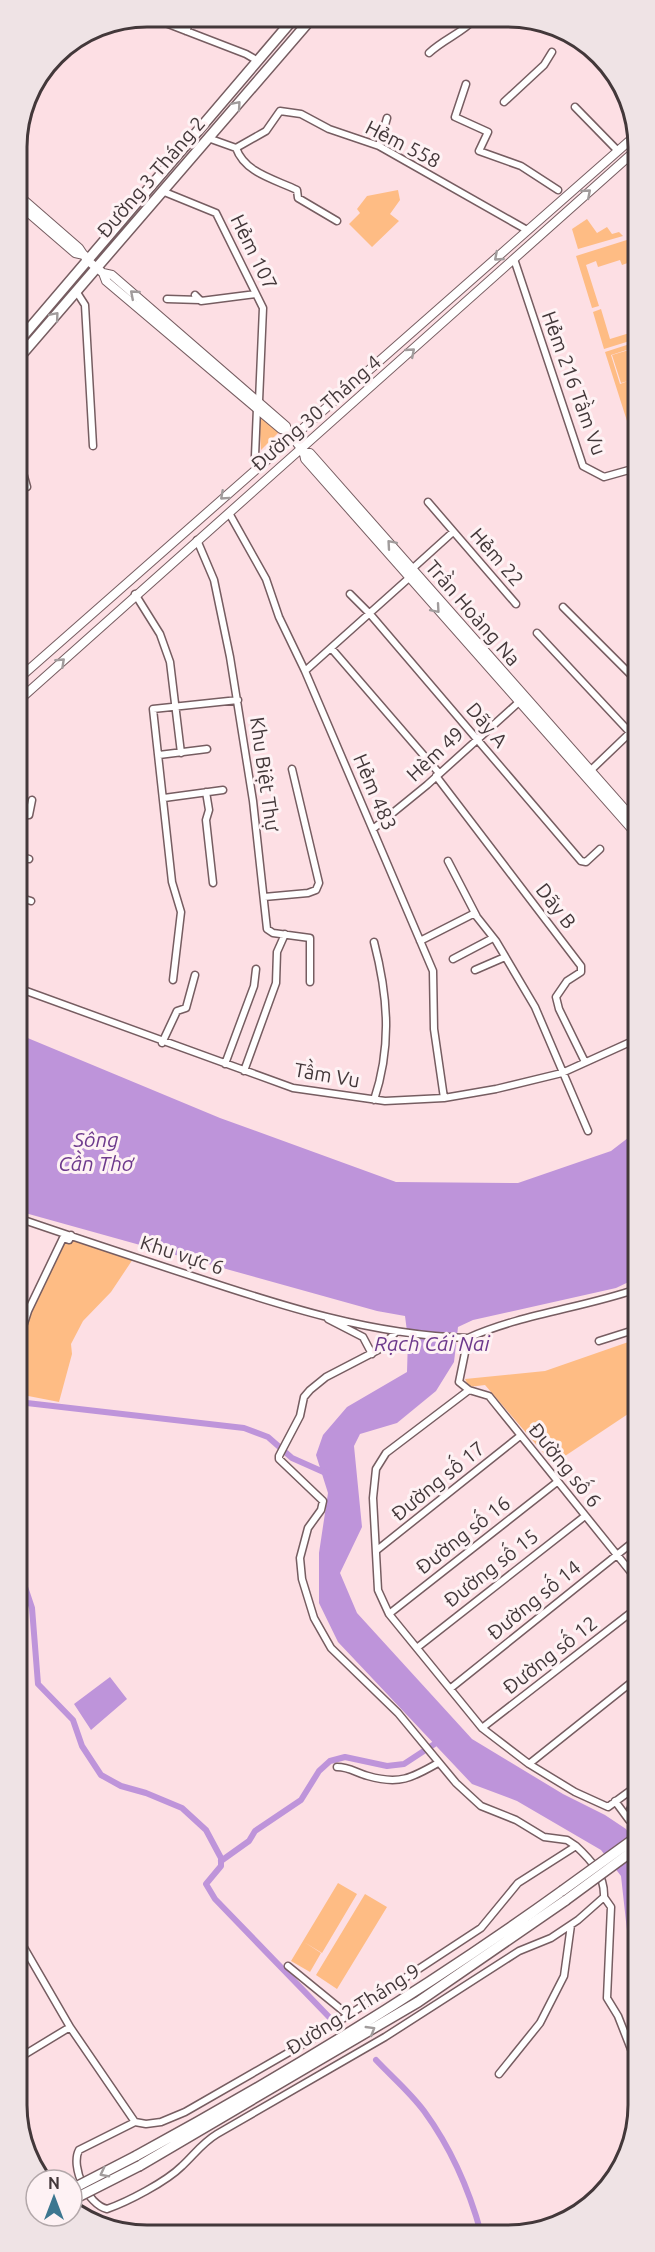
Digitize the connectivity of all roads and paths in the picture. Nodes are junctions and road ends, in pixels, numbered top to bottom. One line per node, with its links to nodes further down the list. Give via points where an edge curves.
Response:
1 (176, 27): 6 (street)
2 (188, 27): 6 (street)
3 (288, 27): 9 (highway, Đường 3 Tháng 2)
4 (304, 27): 14 (highway, Đường 3 Tháng 2, one-way to 4)
5 (467, 27): 8 (street)
6 (186, 31): 9 (street)
7 (552, 52): 11 (street, via 544,65)
8 (429, 53)
9 (258, 61): 28 (highway, Đường 3 Tháng 2)
10 (466, 84): 20 (street, via 455,117 488,132 479,150 521,166)
11 (504, 102)
12 (575, 107): 18 (street)
13 (387, 118): 16 (street)
14 (208, 138): 17 (street); 21 (highway, Đường 3 Tháng 2)
15 (628, 142): 18 (main road, Đường 30 Tháng 4)
16 (379, 146): 17 (street, Hẻm 558, via 329,129 301,114 280,111 266,131); 27 (street, Hẻm 558)
17 (236, 148): 26 (street, via 249,168 297,189 298,198)
18 (618, 150): 23 (main road, Đường 30 Tháng 4)
19 (628, 157): 25 (main road, Đường 30 Tháng 4, one-way to 19)
20 (558, 190)
21 (162, 191): 30 (highway, Đường 3 Tháng 2); 32 (street, Hẻm 107, via 216,213)
22 (27, 203): 28 (main road, Trần Hoàng Na, via 80,248)
23 (551, 210): 25 (main road); 27 (main road, Đường 30 Tháng 4)
24 (27, 212): 28 (main road, Trần Hoàng Na)
25 (558, 218): 29 (main road, Đường 30 Tháng 4)
26 (337, 221)
27 (527, 230): 37 (main road, Đường 30 Tháng 4, one-way to 37)
28 (86, 258): 30 (main road, Trần Hoàng Na); 34 (highway, Đường 3 Tháng 2)
29 (514, 259): 39 (main road, Đường 30 Tháng 4, one-way to 29); 41 (street, Hẻm 216 Tầm Vu, via 583,466 604,477)
30 (100, 270): 31 (highway, Đường 3 Tháng 2); 36 (main road, Trần Hoàng Na, via 106,281)
31 (76, 291): 35 (highway, Đường 3 Tháng 2, one-way to 31); 38 (street, via 85,304)
32 (256, 294): 33 (street); 36 (street, Hẻm 107, via 263,308)
33 (166, 300)
34 (27, 331)
35 (27, 348)
36 (258, 404): 37 (main road, Trần Hoàng Na); 40 (street, Hẻm 107, via 255,456)
37 (289, 434): 39 (main road, Trần Hoàng Na); 40 (main road, Đường 30 Tháng 4)
38 (93, 447)
39 (302, 450): 43 (main road, Đường 30 Tháng 4); 46 (main road, Trần Hoàng Na, one-way to 39, via 310,453); 47 (main road, Trần Hoàng Na, via 304,459)
40 (261, 463): 55 (main road, Đường 30 Tháng 4, one-way to 55)
41 (628, 470)
42 (428, 502): 44 (street, Hẻm 22)
43 (229, 513): 45 (main road, Đường 30 Tháng 4); 56 (street, Hẻm 483, via 266,579)
44 (453, 531): 46 (street, Hẻm 22); 50 (street, Hẻm 22)
45 (197, 540): 48 (main road, Đường 30 Tháng 4); 60 (street, Khu Biệt Thự, via 214,580)
46 (412, 569): 59 (main road, Trần Hoàng Na)
47 (409, 578): 52 (street); 59 (main road, Trần Hoàng Na, one-way to 59)
48 (135, 594): 58 (main road, Đường 30 Tháng 4, one-way to 48); 61 (street, via 160,634 170,662)
49 (350, 594): 52 (street, Dãy A)
50 (516, 604)
51 (563, 607): 57 (street)
52 (370, 614): 54 (street); 64 (street, Dãy A)
53 (537, 633): 62 (street)
54 (331, 648): 56 (street); 70 (street, Dãy B)
55 (27, 671)
56 (305, 671): 81 (street, Hẻm 483)
57 (628, 672)
58 (27, 693)
59 (521, 699): 64 (street, Hèm 49); 69 (main road, Trần Hoàng Na); 73 (main road, Trần Hoàng Na)
60 (238, 700): 61 (street); 86 (street, Khu Biệt Thự)
61 (176, 706): 66 (street); 67 (street, via 153,709)
62 (628, 730)
63 (628, 734): 69 (street)
64 (477, 738): 70 (street, Hèm 49); 83 (street, Dãy A, via 581,861 586,862)
65 (207, 749): 66 (street)
66 (181, 753): 67 (street)
67 (159, 755): 74 (street)
68 (292, 769): 86 (street, via 319,883 316,890 308,893)
69 (590, 771): 73 (main road, Trần Hoàng Na)
70 (437, 775): 81 (street, Hèm 49); 104 (street, Dãy B, via 582,966 581,972 567,981 556,997)
71 (223, 790): 72 (street)
72 (206, 792): 74 (street); 85 (street)
73 (607, 795): 76 (main road, Trần Hoàng Na); 77 (main road, via 619,797); 82 (main road, via 607,807)
74 (164, 798): 99 (street, via 172,882 181,905)
75 (32, 800): 79 (street)
76 (613, 802): 78 (main road); 80 (main road)
77 (628, 807)
78 (628, 815)
79 (27, 816)
80 (628, 823)
81 (373, 830): 92 (street, Hẻm 483)
82 (628, 831)
83 (600, 849)
84 (448, 861): 89 (street)
85 (213, 883)
86 (264, 897): 90 (street, Khu Biệt Thự, via 267,929)
87 (27, 900): 88 (street)
88 (31, 901)
89 (475, 913): 91 (street); 92 (street)
90 (285, 934): 100 (street, Khu Biệt Thự, via 310,938); 106 (street, via 277,952 276,983)
91 (493, 938): 94 (street); 95 (street)
92 (420, 941): 108 (street, Hẻm 483, via 433,971 434,1029)
93 (374, 942): 109 (street, via 387,1013 386,1057)
94 (505, 957): 97 (street); 107 (street, via 535,1007)
95 (453, 959)
96 (256, 969): 105 (street, via 254,986)
97 (475, 969)
98 (195, 975): 102 (street, via 186,1008 177,1011)
99 (172, 980)
100 (310, 982)
101 (27, 991): 102 (street, Tầm Vu)
102 (162, 1043): 105 (street, Tầm Vu)
103 (628, 1043): 104 (street, Tầm Vu)
104 (585, 1062): 107 (street, Tầm Vu)
105 (225, 1064): 106 (street, Tầm Vu)
106 (244, 1071): 109 (street, Tầm Vu, via 293,1088)
107 (562, 1072): 108 (street, Tầm Vu); 110 (street)
108 (444, 1098): 109 (street, Tầm Vu)
109 (374, 1100)
110 (588, 1131)
111 (27, 1221): 112 (street, Khu vực 6)
112 (71, 1235): 114 (street, Khu vực 6); 115 (street, via 69,1240 63,1238)
113 (628, 1292): 118 (street, Khu vực 6)
114 (325, 1317): 117 (street, Khu vực 6); 120 (street, via 363,1336)
115 (27, 1320)
116 (628, 1332): 119 (street)
117 (394, 1333): 118 (street, Khu vực 6); 120 (street)
118 (468, 1338): 121 (street, Đường số 6, via 459,1382)
119 (599, 1341)
120 (372, 1354): 135 (street, via 310,1390 279,1459 324,1501 305,1536 300,1558 314,1617 331,1648 398,1713)
121 (469, 1390): 122 (street, Đường số 6, via 489,1396); 126 (street, via 386,1453 376,1469 373,1498)
122 (520, 1436): 123 (street, Đường số 6); 126 (street, Đường số 17)
123 (557, 1482): 124 (street, Đường số 6); 129 (street, Đường số 16)
124 (585, 1516): 127 (street, Đường số 6); 131 (street, Đường số 15)
125 (628, 1546): 127 (street, Đường số 14)
126 (377, 1550): 129 (street, via 378,1590)
127 (617, 1554): 128 (street, Đường số 6); 133 (street, Đường số 14)
128 (628, 1568)
129 (389, 1614): 131 (street)
130 (628, 1615): 134 (street, Đường số 12)
131 (418, 1647): 133 (street)
132 (628, 1685): 136 (street)
133 (451, 1688): 134 (street)
134 (482, 1728): 136 (street)
135 (436, 1761): 137 (street, via 421,1775 403,1780); 142 (street, via 481,1806 544,1837 567,1840)
136 (529, 1764): 139 (street, via 603,1805 608,1807)
137 (337, 1767)
138 (628, 1792): 139 (street)
139 (615, 1801): 140 (street)
140 (628, 1818)
141 (628, 1844): 144 (highway, Đường 2 Tháng 9, bridge)
142 (576, 1846): 145 (street, via 604,1884); 149 (street, via 518,1883 481,1928)
143 (628, 1854): 144 (highway, Đường 2 Tháng 9, bridge)
144 (564, 1896): 154 (highway, Đường 2 Tháng 9, one-way to 144, via 418,2002); 157 (highway, Đường 2 Tháng 9)
145 (604, 1897): 146 (street); 151 (street, via 611,1907 607,1998)
146 (571, 1925): 153 (street, via 564,1976 540,2023); 156 (street, via 519,1951 385,2037)
147 (27, 1953): 150 (street)
148 (288, 1966): 149 (street)
149 (348, 2015): 155 (street)
150 (70, 2027): 152 (street); 158 (street)
151 (628, 2042)
152 (27, 2053)
153 (499, 2074)
154 (291, 2077): 156 (street); 159 (highway, Đường 2 Tháng 9)
155 (230, 2087): 157 (street); 158 (street, via 160,2122)
156 (297, 2087): 158 (street, via 203,2143 183,2166 164,2179 117,2206 100,2208 77,2171 76,2156 89,2144)
157 (238, 2099): 159 (highway, Đường 2 Tháng 9)
158 (135, 2122)
159 (138, 2161): 160 (highway, Đường 2 Tháng 9, one-way to 160, bridge); 161 (highway, Đường 2 Tháng 9, bridge)
160 (84, 2184)
161 (84, 2193)

